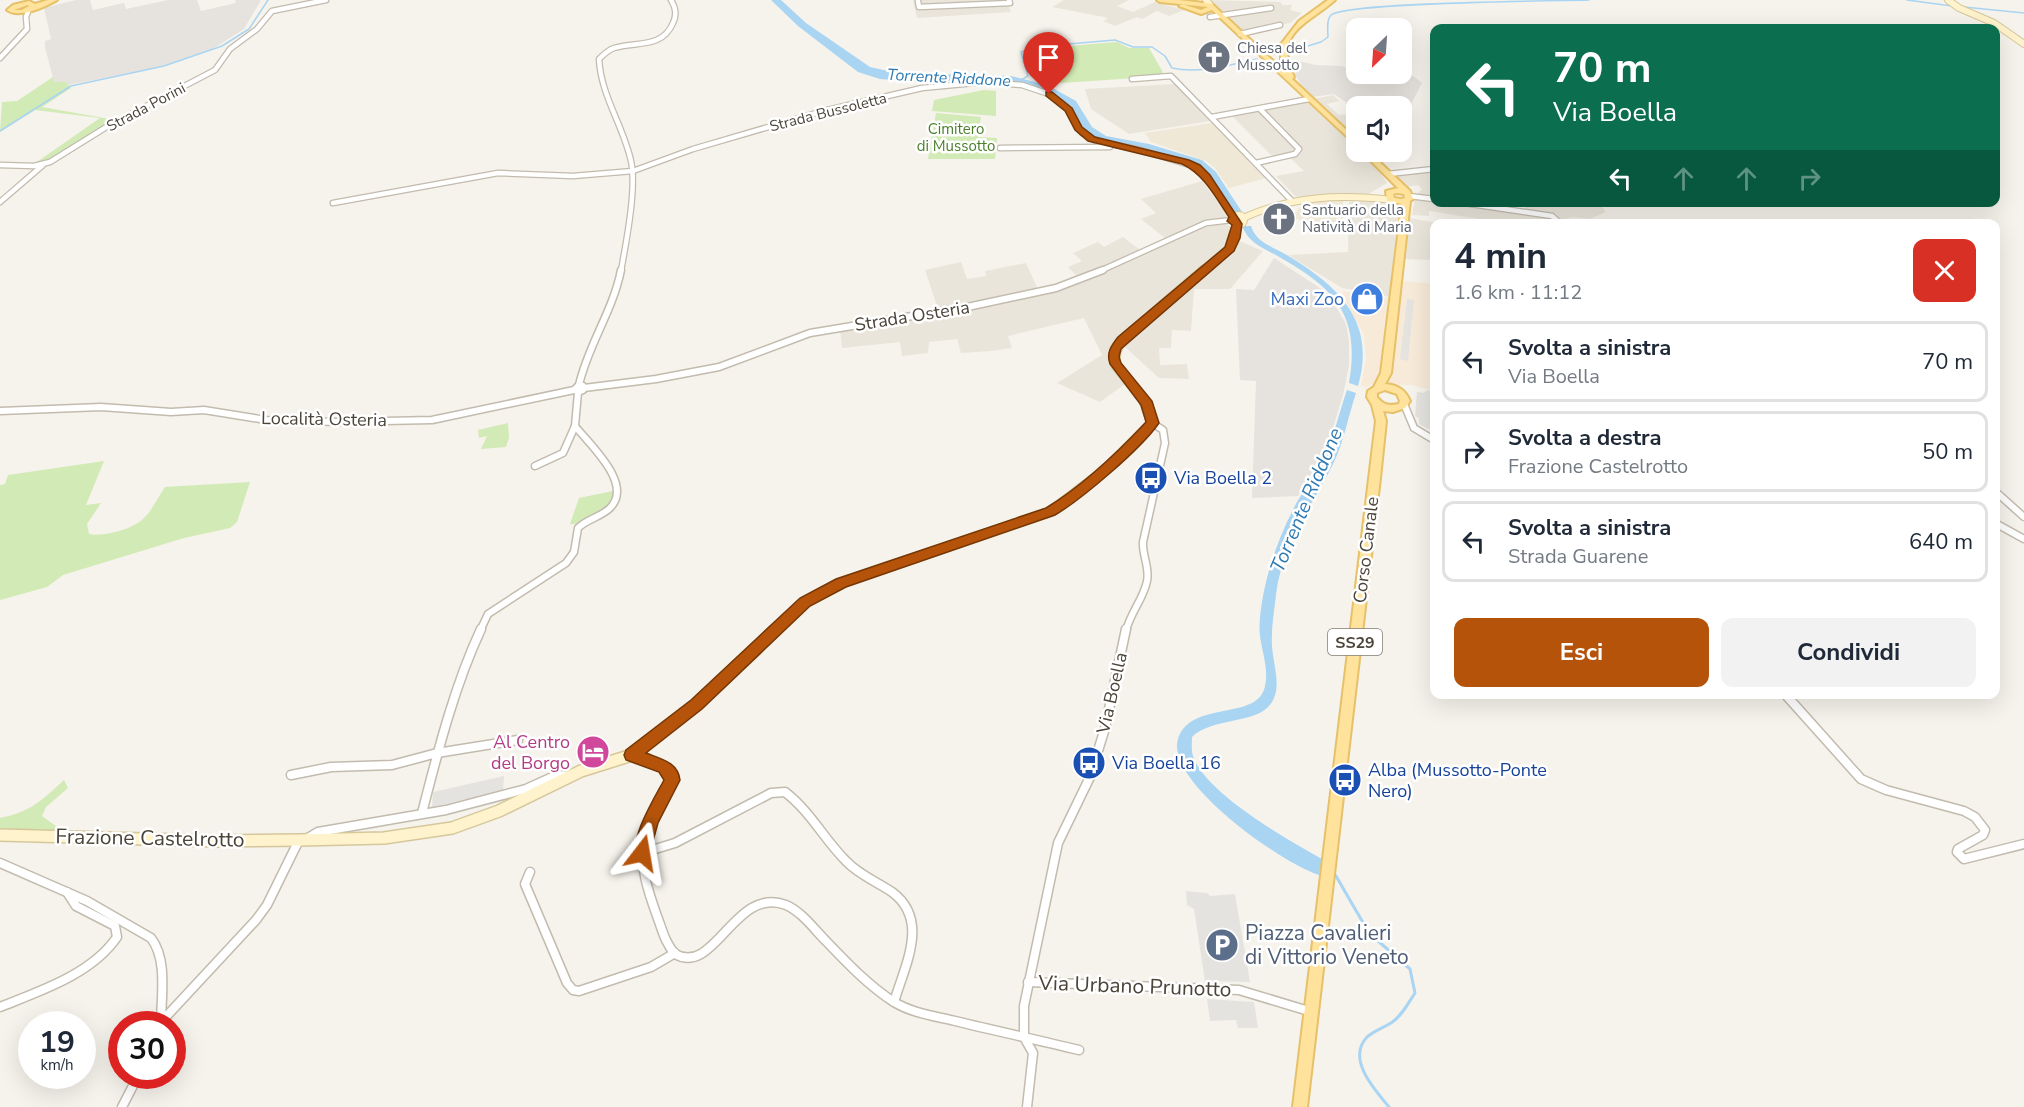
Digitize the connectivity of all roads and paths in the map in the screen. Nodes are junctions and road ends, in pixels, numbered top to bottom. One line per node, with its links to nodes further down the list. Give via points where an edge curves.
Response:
1 (37, 0): 10 (main road)
2 (54, 0): 13 (main road)
3 (326, 0): 39 (street, Strada Porini, via 272,10 256,29 230,49 215,70)
4 (671, 0): 41 (street, via 676,15 666,36 654,42 610,49 598,59)
5 (1159, 0): 11 (main road)
6 (1332, 0): 23 (main road, via 1301,22)
7 (1948, 0): 19 (main road)
8 (918, 2): 9 (street, via 919,8)
9 (1009, 2)
10 (20, 4): 13 (main road, via 31,4); 14 (main road); 15 (main road, via 12,7)
11 (1202, 5): 16 (main road); 18 (main road)
12 (1271, 8): 16 (street)
13 (30, 9): 15 (main road); 17 (street)
14 (1, 10): 15 (main road)
15 (14, 12): 17 (street)
16 (1221, 15): 18 (street); 22 (main road)
17 (26, 17): 27 (street, via 26,31)
18 (1210, 17): 22 (main road)
19 (1995, 24)
20 (1280, 26): 22 (street)
21 (2000, 27): 24 (main road)
22 (1238, 33): 25 (main road)
23 (1284, 44): 25 (main road); 26 (main road)
24 (2024, 44)
25 (1269, 54): 26 (main road); 26 (main road, via 1276,61); 29 (main road)
26 (1284, 56): 29 (main road, via 1286,69)
27 (0, 58)
28 (1132, 79): 32 (street, via 1171,76)
29 (1299, 89): 30 (main road)
30 (1309, 99): 31 (street); 33 (main road)
31 (1260, 109): 32 (street); 37 (street, via 1299,149 1295,154)
32 (1212, 117): 37 (street)
33 (1346, 134)
34 (1113, 146): 35 (street, Strada Bussoletta); 41 (street, Strada Bussoletta, via 1085,135 1062,102 1039,90 1012,83 970,82 922,88 823,111); 52 (street, Strada Bussoletta, via 1196,167)
35 (999, 148)
36 (1375, 162): 42 (main road)
37 (1256, 163): 47 (street)
38 (0, 165): 39 (street)
39 (43, 165): 46 (street, Strada Porini)
40 (1430, 169): 42 (street)
41 (633, 171): 48 (street, via 573,176 498,173); 56 (street, via 617,290 591,349)
42 (1388, 174): 43 (main road, via 1394,185); 44 (main road)
43 (1392, 197): 44 (main road); 47 (main road); 50 (main road)
44 (1407, 197): 45 (street); 50 (main road, Corso Canale)
45 (1430, 199)
46 (0, 202)
47 (1293, 202): 52 (main road)
48 (333, 203)
49 (1491, 207): 51 (street)
50 (1405, 214): 53 (main road, Corso Canale)
51 (1555, 219)
52 (1237, 220): 56 (street, Strada Osteria, via 1206,223 1056,288 810,333 719,367); 63 (main road, via 1230,248 1116,348 1115,364 1147,404)
53 (1386, 373): 54 (main road, Corso Canale); 55 (main road)
54 (1379, 387): 55 (main road); 57 (main road, Corso Canale, via 1372,394)
55 (1393, 388): 58 (main road, via 1402,394)
56 (579, 389): 60 (street, Località Osteria, via 432,420 266,420 204,410 101,407); 64 (street)
57 (1377, 404): 59 (main road); 62 (main road, Corso Canale / SS29)
58 (1404, 404): 59 (main road); 61 (street)
59 (1392, 409): 61 (street); 62 (main road)
60 (0, 411)
61 (1411, 417): 65 (street, via 1418,431)
62 (1381, 421): 91 (main road, Corso Canale / SS29)
63 (1152, 423): 74 (main road, Frazione Castelrotto, via 1130,447 1050,512 841,583 815,596 682,717); 86 (street, Via Boella, via 1161,426 1165,443 1143,542 1147,584 1128,621 1090,777 1058,843)
64 (575, 426): 66 (street, via 562,454); 73 (street, via 607,462 617,488 616,500 605,512 578,528 574,552 566,563 488,614)
65 (1430, 438)
66 (535, 465)
67 (2000, 495): 68 (street)
68 (2024, 517)
69 (2000, 526): 70 (street)
70 (2024, 538)
71 (1789, 699): 80 (street, via 1861,779 1975,817 1985,830 1958,849 1964,859)
72 (518, 740): 73 (street)
73 (436, 753): 75 (street, via 392,765 332,767); 77 (street)
74 (632, 755): 76 (main road, Frazione Castelrotto); 81 (street, via 664,767 672,780 651,822)
75 (291, 775)
76 (569, 776): 77 (street, Frazione Castelrotto, via 557,775 505,795); 79 (main road, Frazione Castelrotto, via 499,811 452,828 384,838)
77 (422, 813): 79 (street, Frazione Castelrotto, via 318,832)
78 (0, 836): 79 (main road, Frazione Castelrotto)
79 (302, 840): 90 (street, via 256,920)
80 (2024, 844)
81 (642, 853): 85 (street, via 646,886 666,940); 87 (street, via 675,843 771,793 785,792 807,811 850,866 899,898 908,909 914,933)
82 (0, 863): 84 (street)
83 (530, 872): 85 (street, via 525,884 573,990 651,967)
84 (67, 892): 88 (street, via 76,906 115,926 118,937 114,945 73,974); 89 (street, via 150,938 157,946)
85 (675, 953): 87 (street, via 689,957 701,954 747,910 762,901 778,902 806,920 868,982)
86 (1028, 982): 91 (street, Via Urbano Prunotto, via 1239,990); 92 (street, Via Boella)
87 (894, 1002): 92 (street, via 915,1012)
88 (0, 1007)
89 (162, 1011)
90 (172, 1011)
91 (1312, 1012): 97 (main road, Corso Canale / SS29)
92 (1024, 1037): 93 (street); 96 (street, Via Boella, via 1033,1053)
93 (1078, 1050)
94 (131, 1089): 95 (street)
95 (122, 1107)
96 (1027, 1107)
97 (1300, 1107)

